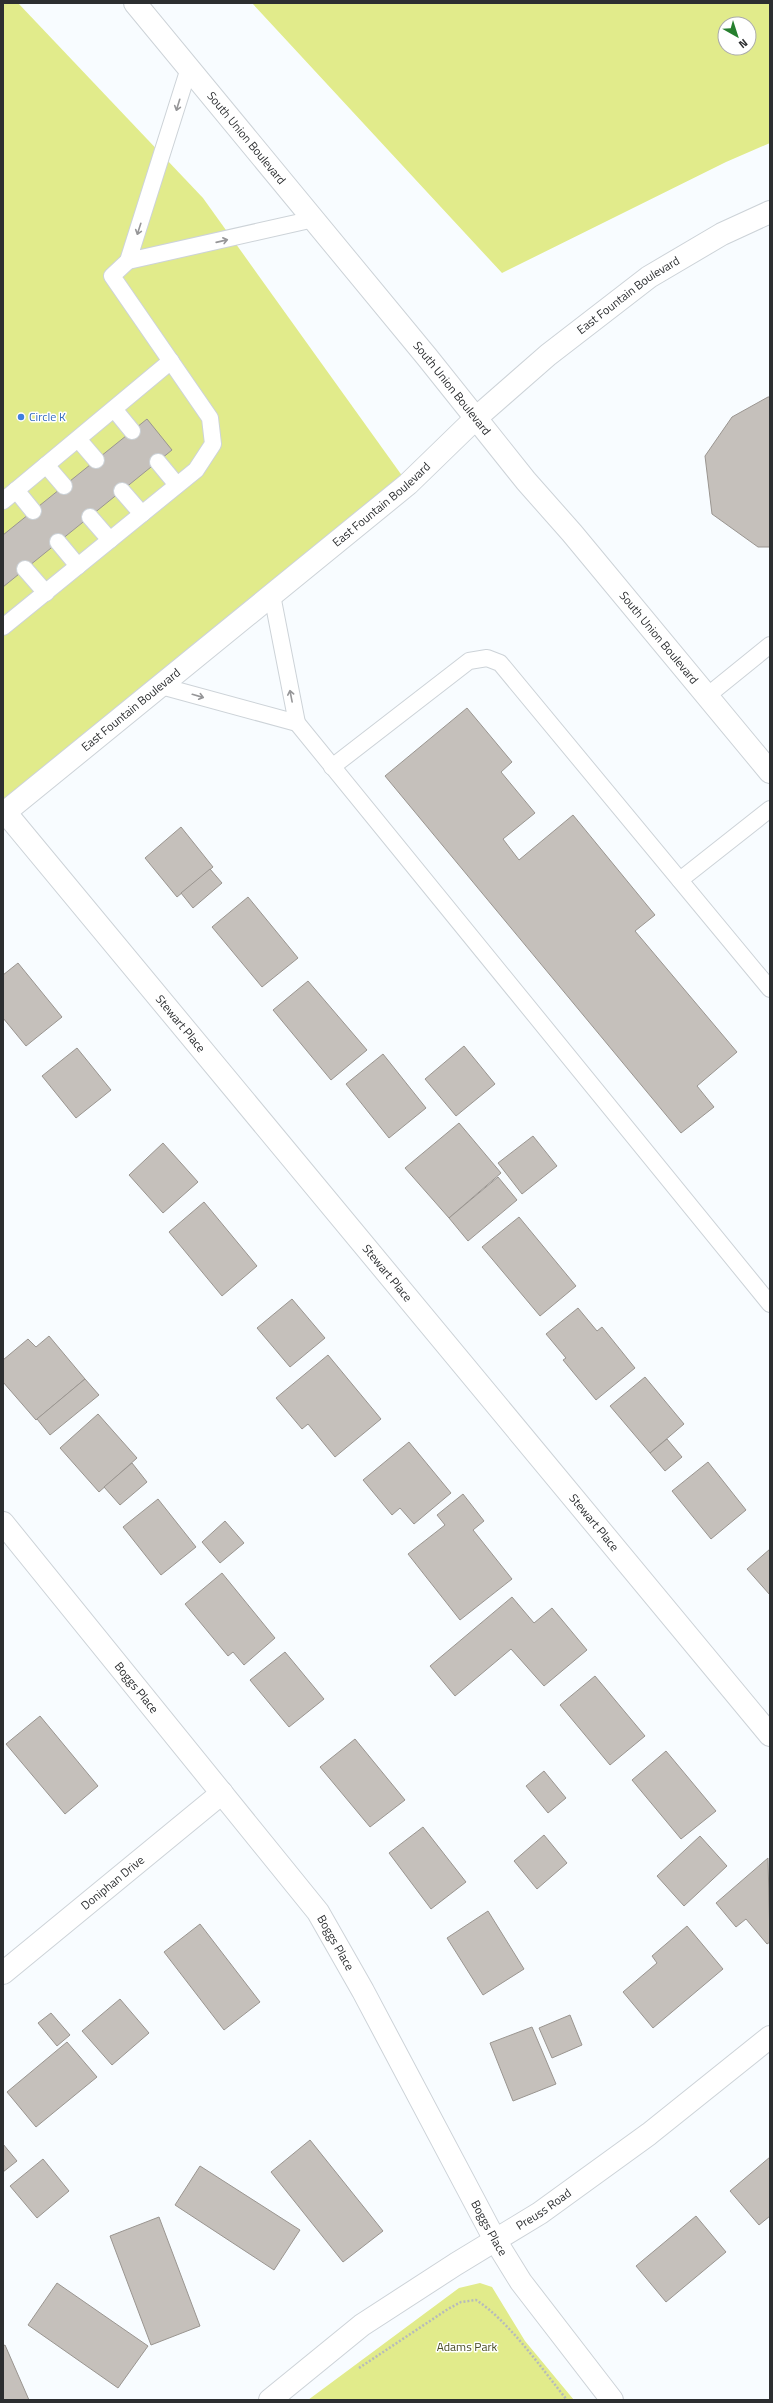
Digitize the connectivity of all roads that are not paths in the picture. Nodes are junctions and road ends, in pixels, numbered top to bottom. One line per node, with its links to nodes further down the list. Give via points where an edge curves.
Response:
1 (135, 3): 2 (street, South Union Boulevard)
2 (189, 68): 4 (street, South Union Boulevard); 5 (lane, one-way to 5)
3 (770, 212): 8 (street, East Fountain Boulevard, via 722,234 649,277 548,355)
4 (314, 219): 5 (lane, one-way to 4); 8 (street, South Union Boulevard)
5 (128, 261): 6 (lane, via 112,276)
6 (171, 361): 7 (lane); 14 (lane, via 210,418 213,444 196,470)
7 (114, 409): 9 (lane); 10 (lane)
8 (476, 418): 27 (street, East Fountain Boulevard, via 408,484); 31 (street, South Union Boulevard)
9 (132, 431)
10 (78, 439): 11 (lane); 13 (lane)
11 (96, 460)
12 (158, 462): 14 (lane)
13 (46, 465): 15 (lane); 16 (lane)
14 (176, 485): 20 (lane)
15 (64, 486)
16 (16, 490): 18 (lane); 19 (lane)
17 (122, 490): 20 (lane)
18 (3, 501)
19 (34, 511)
20 (142, 514): 22 (lane)
21 (90, 517): 22 (lane)
22 (110, 540): 24 (lane)
23 (58, 542): 24 (lane)
24 (78, 566): 26 (lane)
25 (25, 569): 26 (lane)
26 (46, 593): 28 (lane)
27 (272, 595): 30 (street, East Fountain Boulevard); 32 (lane, one-way to 27)
28 (3, 627)
29 (770, 645): 31 (lane)
30 (161, 686): 32 (lane, one-way to 32); 36 (street, East Fountain Boulevard)
31 (707, 696): 34 (street, South Union Boulevard)
32 (296, 723): 33 (lane)
33 (332, 767): 37 (lane, via 469,661 487,658 500,663); 39 (lane)
34 (770, 772)
35 (770, 809): 37 (lane)
36 (4, 811): 41 (street, Stewart Place)
37 (680, 880): 38 (lane)
38 (770, 989)
39 (770, 1304)
40 (3, 1523): 42 (street, Boggs Place)
41 (770, 1735)
42 (222, 1793): 43 (street, Doniphan Drive); 45 (street, Boggs Place, via 318,1912)
43 (3, 1973)
44 (770, 2037): 45 (street, Preuss Road, via 649,2134 540,2213)
45 (496, 2240): 46 (street, Preuss Road, via 362,2325); 47 (street, Boggs Place, via 521,2282)
46 (270, 2400)
47 (612, 2400)

